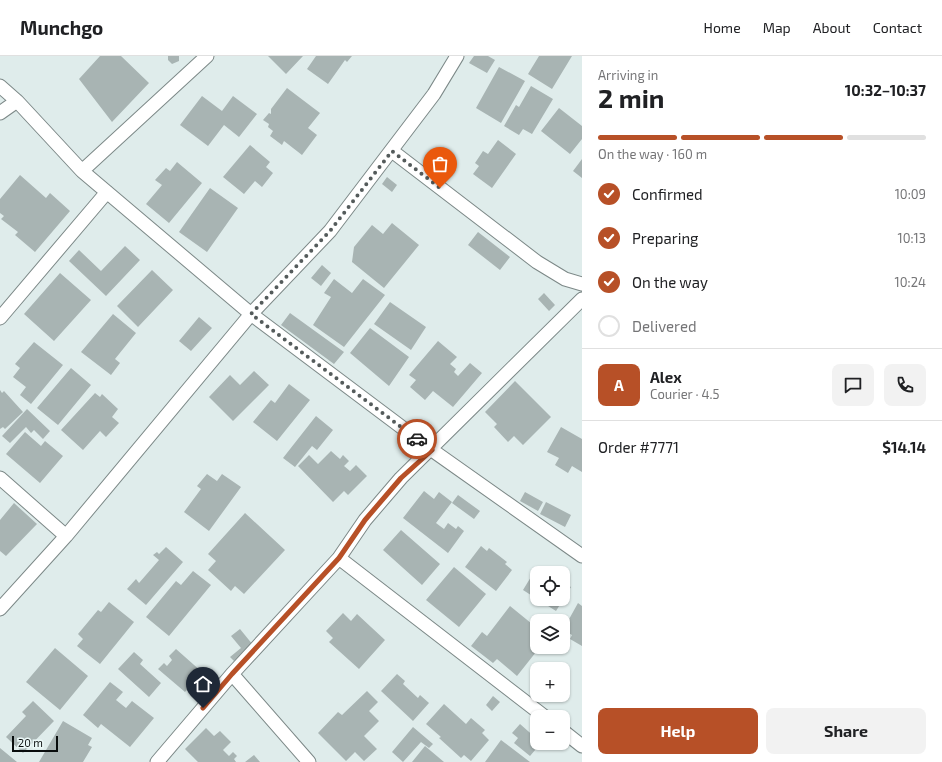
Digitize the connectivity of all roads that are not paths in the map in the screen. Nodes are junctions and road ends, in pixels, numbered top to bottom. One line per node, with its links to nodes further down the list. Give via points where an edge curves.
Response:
1 (207, 56): 7 (street)
2 (457, 56): 6 (street, via 434,94)
3 (0, 86): 4 (street)
4 (17, 101): 5 (street); 7 (street)
5 (0, 113)
6 (392, 151): 9 (street, via 537,262 565,279); 11 (street, via 330,231)
7 (82, 171): 8 (street)
8 (107, 192): 11 (street); 12 (street)
9 (582, 284)
10 (582, 299): 13 (street)
11 (251, 314): 13 (street); 15 (street)
12 (0, 318)
13 (432, 450): 16 (street); 17 (street, via 365,520)
14 (0, 478): 15 (street)
15 (66, 536): 18 (street)
16 (582, 556)
17 (339, 558): 19 (street); 20 (street)
18 (0, 609)
19 (232, 674): 23 (street); 24 (street)
20 (536, 710)
21 (570, 737): 22 (street)
22 (582, 746)
23 (157, 762)
24 (309, 762)

